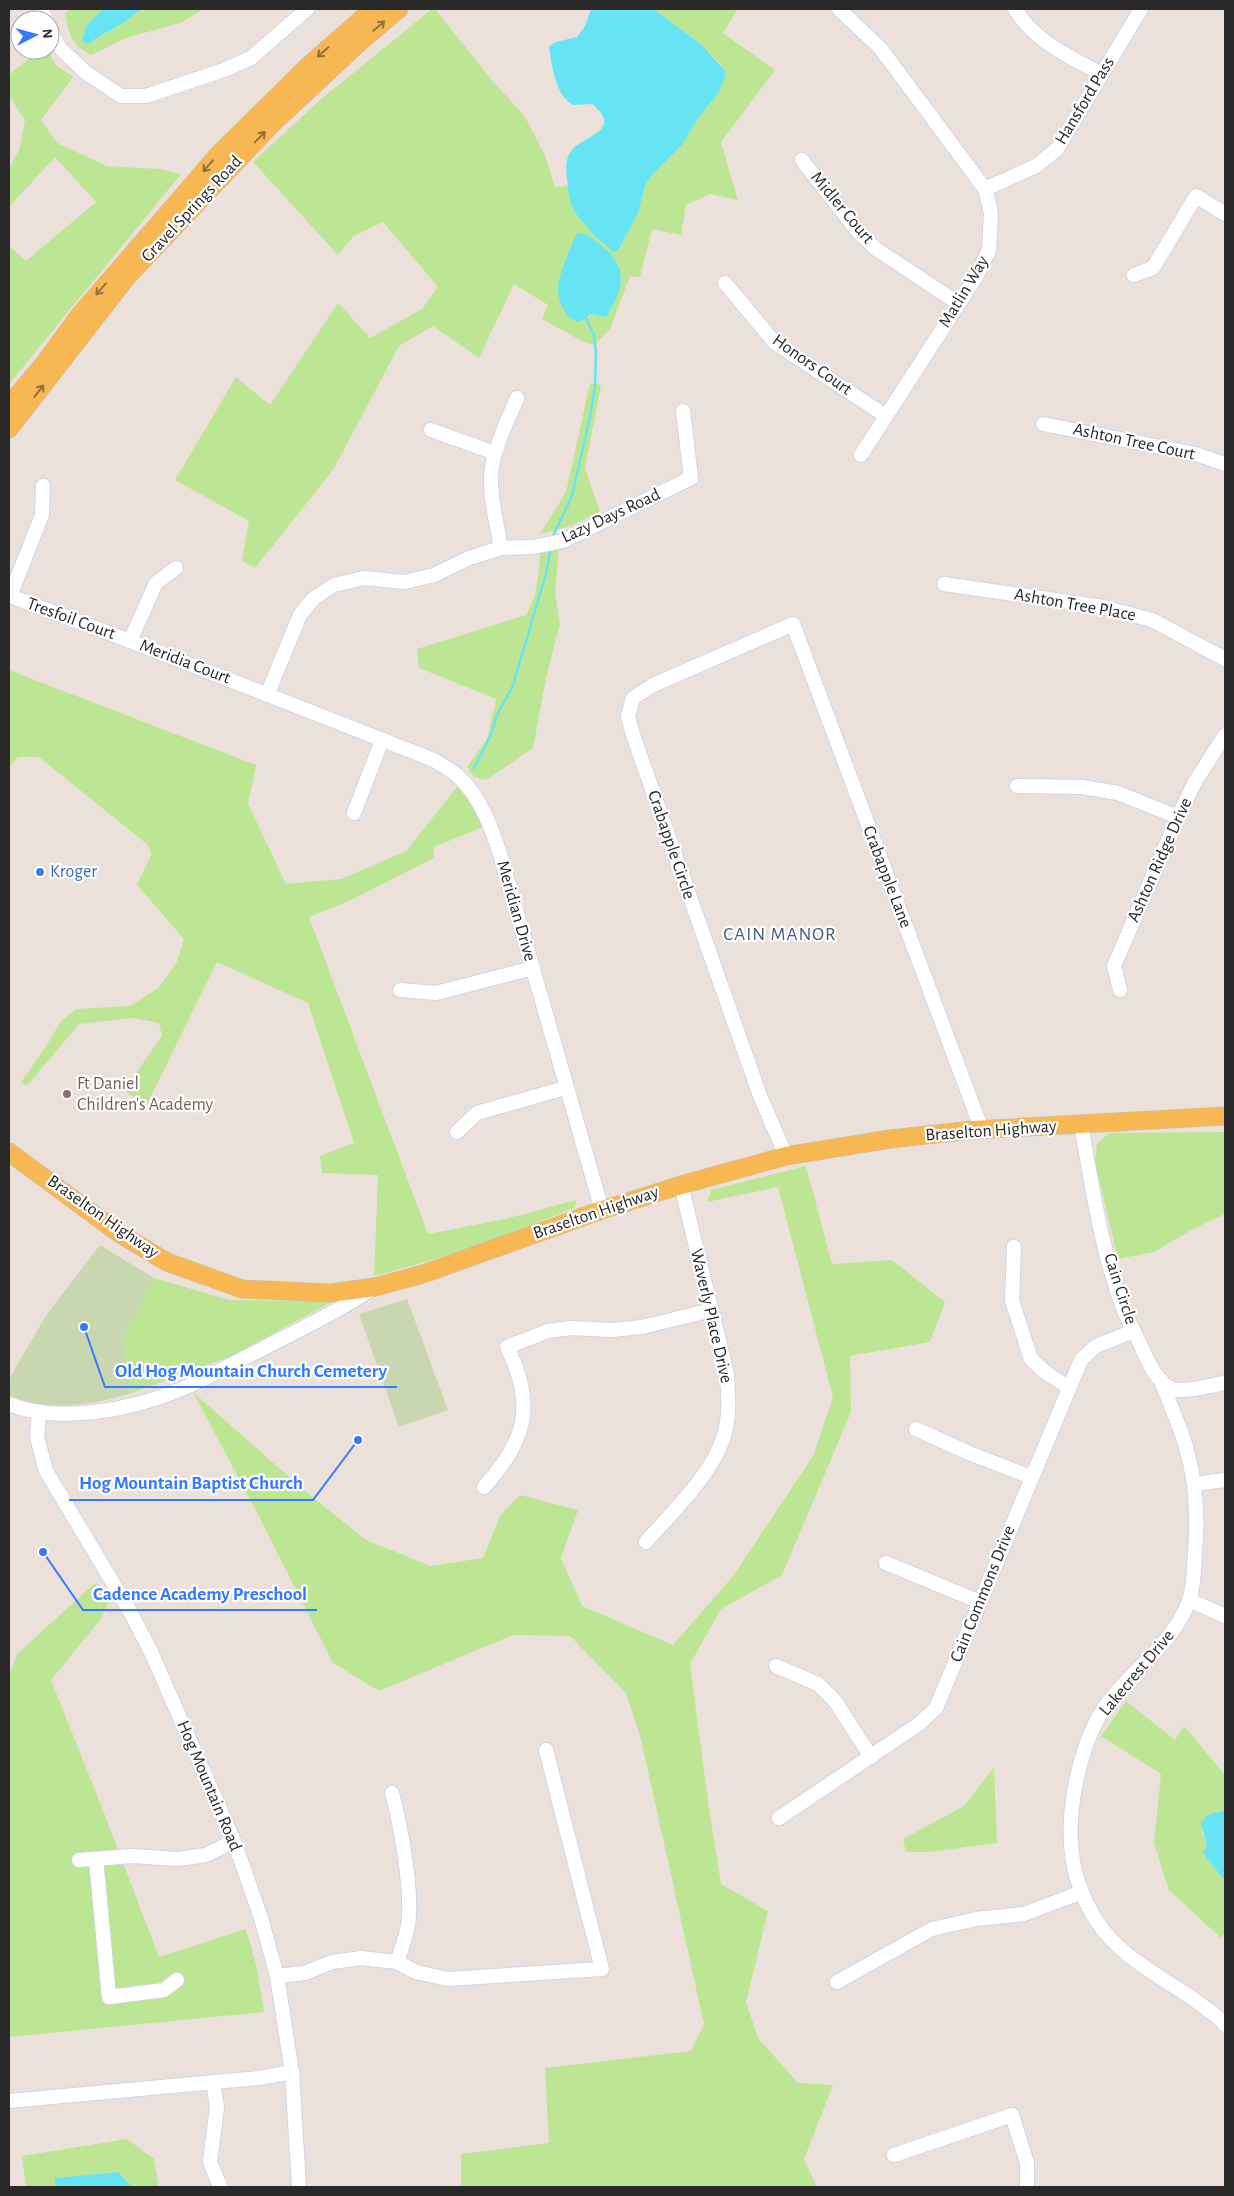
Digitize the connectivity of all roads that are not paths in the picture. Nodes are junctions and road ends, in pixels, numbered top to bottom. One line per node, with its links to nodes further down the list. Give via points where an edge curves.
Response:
1 (307, 9): 7 (street, via 251,58 146,96 121,96 85,72)
2 (373, 9): 16 (main road, Gravel Springs Road, one-way to 16, via 306,67 218,155 78,317)
3 (399, 9): 20 (main road, Gravel Springs Road, one-way to 3, via 127,277 272,124)
4 (839, 9): 10 (street, Matlin Way, via 881,49)
5 (1014, 9): 8 (street, via 1024,24 1046,43)
6 (1141, 9): 8 (street, Hansford Pass)
7 (60, 48)
8 (1101, 74): 10 (street, Hansford Pass, via 1057,149 1036,166)
9 (802, 160): 14 (street, Midler Court, via 858,232 876,249)
10 (984, 189): 14 (street, Matlin Way, via 991,213 989,250)
11 (1225, 214): 12 (street, via 1196,196 1153,268)
12 (1134, 275)
13 (725, 283): 18 (street, Honors Court, via 775,343)
14 (959, 304): 18 (street, Matlin Way)
15 (517, 398): 22 (street)
16 (9, 405)
17 (683, 410): 26 (street, Lazy Days Road, via 691,478 563,542)
18 (886, 416): 23 (street, Matlin Way)
19 (1042, 424): 24 (street, Ashton Tree Court, via 1196,454)
20 (9, 429)
21 (431, 430): 22 (street)
22 (495, 453): 26 (street, via 492,486)
23 (861, 454)
24 (1225, 464)
25 (43, 486): 30 (street, Tresfoil Court, via 42,515 10,596)
26 (501, 548): 32 (street, Lazy Days Road, via 469,558 434,576 405,582 364,578 334,585 314,598 300,615)
27 (176, 568): 30 (street, Meridia Court, via 156,583)
28 (944, 584): 31 (street, Ashton Tree Place, via 1103,607 1152,620)
29 (793, 624): 44 (street, Crabapple Lane); 47 (street, Crabapple Circle, via 653,685 633,698 628,716 760,1096)
30 (130, 641): 32 (street, Meridia Court)
31 (1225, 659)
32 (267, 695): 34 (street)
33 (1225, 735): 37 (street, Ashton Ridge Drive, via 1195,782)
34 (382, 740): 36 (street); 38 (street, Meridian Drive, via 434,760 459,778 477,801 490,821)
35 (1017, 786): 37 (street, via 1082,787 1118,794)
36 (354, 813)
37 (1178, 817): 40 (street, Ashton Ridge Drive, via 1114,966)
38 (532, 968): 39 (street, via 436,993); 41 (street, Meridian Drive)
39 (400, 990)
40 (1120, 990)
41 (565, 1088): 45 (street, via 478,1113); 49 (street, Meridian Drive)
42 (1225, 1116): 43 (main road, Braselton Highway)
43 (1082, 1125): 44 (main road, Braselton Highway); 53 (street, Cain Circle, via 1093,1194 1110,1263 1123,1308)
44 (982, 1130): 47 (main road, Braselton Highway, via 890,1139)
45 (457, 1132)
46 (9, 1152): 51 (main road, Braselton Highway, via 120,1234 168,1262 242,1289 330,1293)
47 (786, 1156): 48 (main road, Braselton Highway)
48 (680, 1185): 49 (main road, Braselton Highway); 52 (street, Waverly Place Drive)
49 (602, 1210): 51 (main road, Braselton Highway, via 423,1274)
50 (1014, 1247): 56 (street, via 1012,1301 1031,1359)
51 (375, 1287): 58 (street, via 337,1311 179,1390 122,1407)
52 (712, 1310): 63 (street, via 642,1327 548,1331 507,1347 522,1383 522,1425 517,1443 503,1466); 64 (street, Waverly Place Drive, via 727,1374 729,1403 725,1433 713,1460 692,1489)
53 (1134, 1331): 54 (street, Cain Circle, via 1147,1360); 56 (street, Cain Commons Drive, via 1096,1346 1081,1360)
54 (1161, 1380): 55 (street, via 1172,1389); 62 (street, Lakecrest Drive, via 1186,1447)
55 (1225, 1384)
56 (1068, 1387): 60 (street, Cain Commons Drive)
57 (9, 1404): 58 (street)
58 (39, 1413): 74 (street, Hog Mountain Road, via 37,1437 46,1471 151,1652)
59 (916, 1429): 60 (street)
60 (1031, 1477): 67 (street, Cain Commons Drive)
61 (1225, 1480): 62 (street)
62 (1194, 1484): 66 (street, Lakecrest Drive, via 1197,1522)
63 (484, 1487)
64 (646, 1542)
65 (886, 1563): 67 (street)
66 (1189, 1600): 68 (street); 77 (street, Lakecrest Drive, via 1175,1629 1108,1702 1091,1734 1082,1760 1071,1825 1072,1854)
67 (980, 1602): 71 (street, Cain Commons Drive, via 936,1708 919,1724)
68 (1225, 1616)
69 (776, 1666): 71 (street, via 818,1684 835,1701)
70 (546, 1750): 78 (street, via 602,1969 448,1978 416,1972)
71 (871, 1757): 73 (street, Cain Commons Drive)
72 (392, 1793): 78 (street, via 410,1909 406,1937)
73 (779, 1818)
74 (234, 1841): 75 (street, via 206,1855 178,1859 133,1856); 79 (street, Hog Mountain Road)
75 (96, 1859): 76 (street); 80 (street, via 109,1997 164,1990)
76 (79, 1860)
77 (1082, 1892): 81 (street, via 1024,1914 976,1918 932,1929); 82 (street, Lakecrest Drive, via 1110,1940)
78 (397, 1962): 79 (street, via 361,1958)
79 (277, 1976): 83 (street, Hog Mountain Road)
80 (178, 1980)
81 (837, 1982)
82 (1225, 2025)
83 (292, 2072): 84 (street); 88 (street, Hog Mountain Road)
84 (213, 2082): 85 (street); 87 (street, via 217,2107 210,2162)
85 (9, 2101)
86 (894, 2154): 89 (street, via 1012,2115 1027,2163)
87 (220, 2186)
88 (299, 2187)
89 (1027, 2187)

